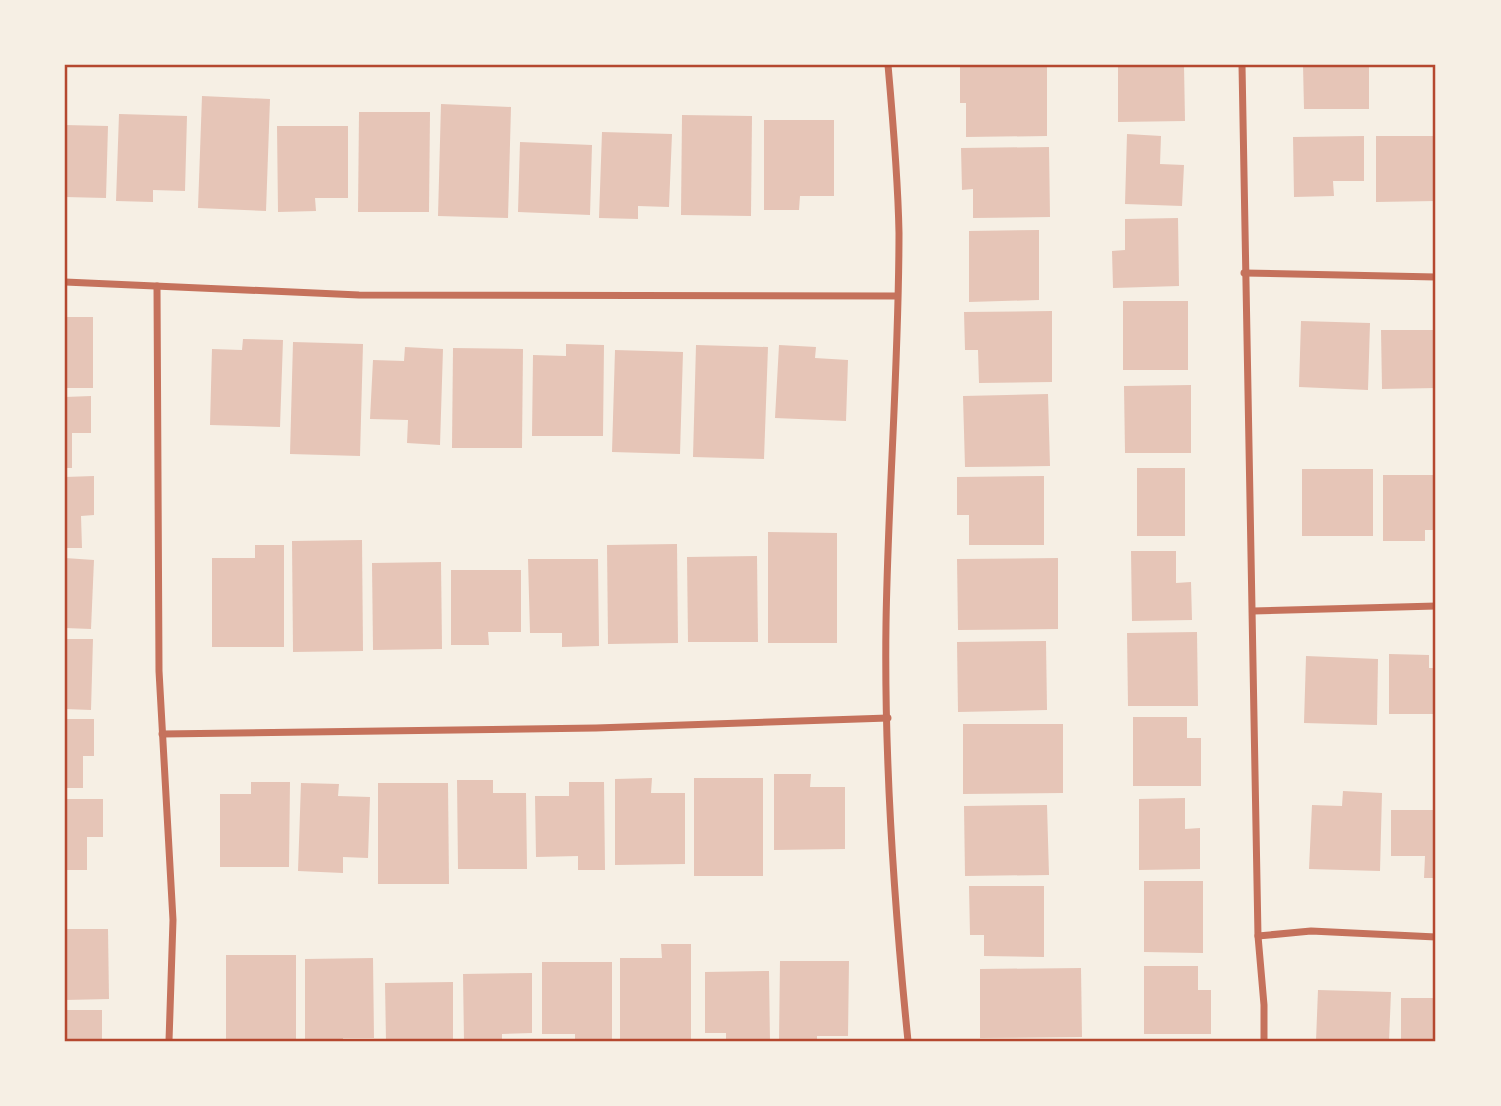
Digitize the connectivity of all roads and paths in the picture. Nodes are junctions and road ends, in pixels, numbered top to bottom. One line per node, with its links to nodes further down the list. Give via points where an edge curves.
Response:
1 (888, 65): 7 (street, via 896,150)
2 (1242, 65): 3 (street)
3 (1244, 273): 4 (street); 9 (street)
4 (1436, 276)
5 (65, 282): 6 (street)
6 (158, 286): 7 (street, via 359,295); 11 (street)
7 (898, 296): 10 (street, via 886,627)
8 (1436, 606): 9 (street)
9 (1253, 611): 12 (street)
10 (888, 718): 11 (street, via 596,728); 15 (street, via 891,843)
11 (162, 734): 14 (street, via 173,920)
12 (1258, 936): 13 (street, via 1311,931); 16 (street)
13 (1436, 937)
14 (169, 1041)
15 (908, 1041)
16 (1264, 1041)

